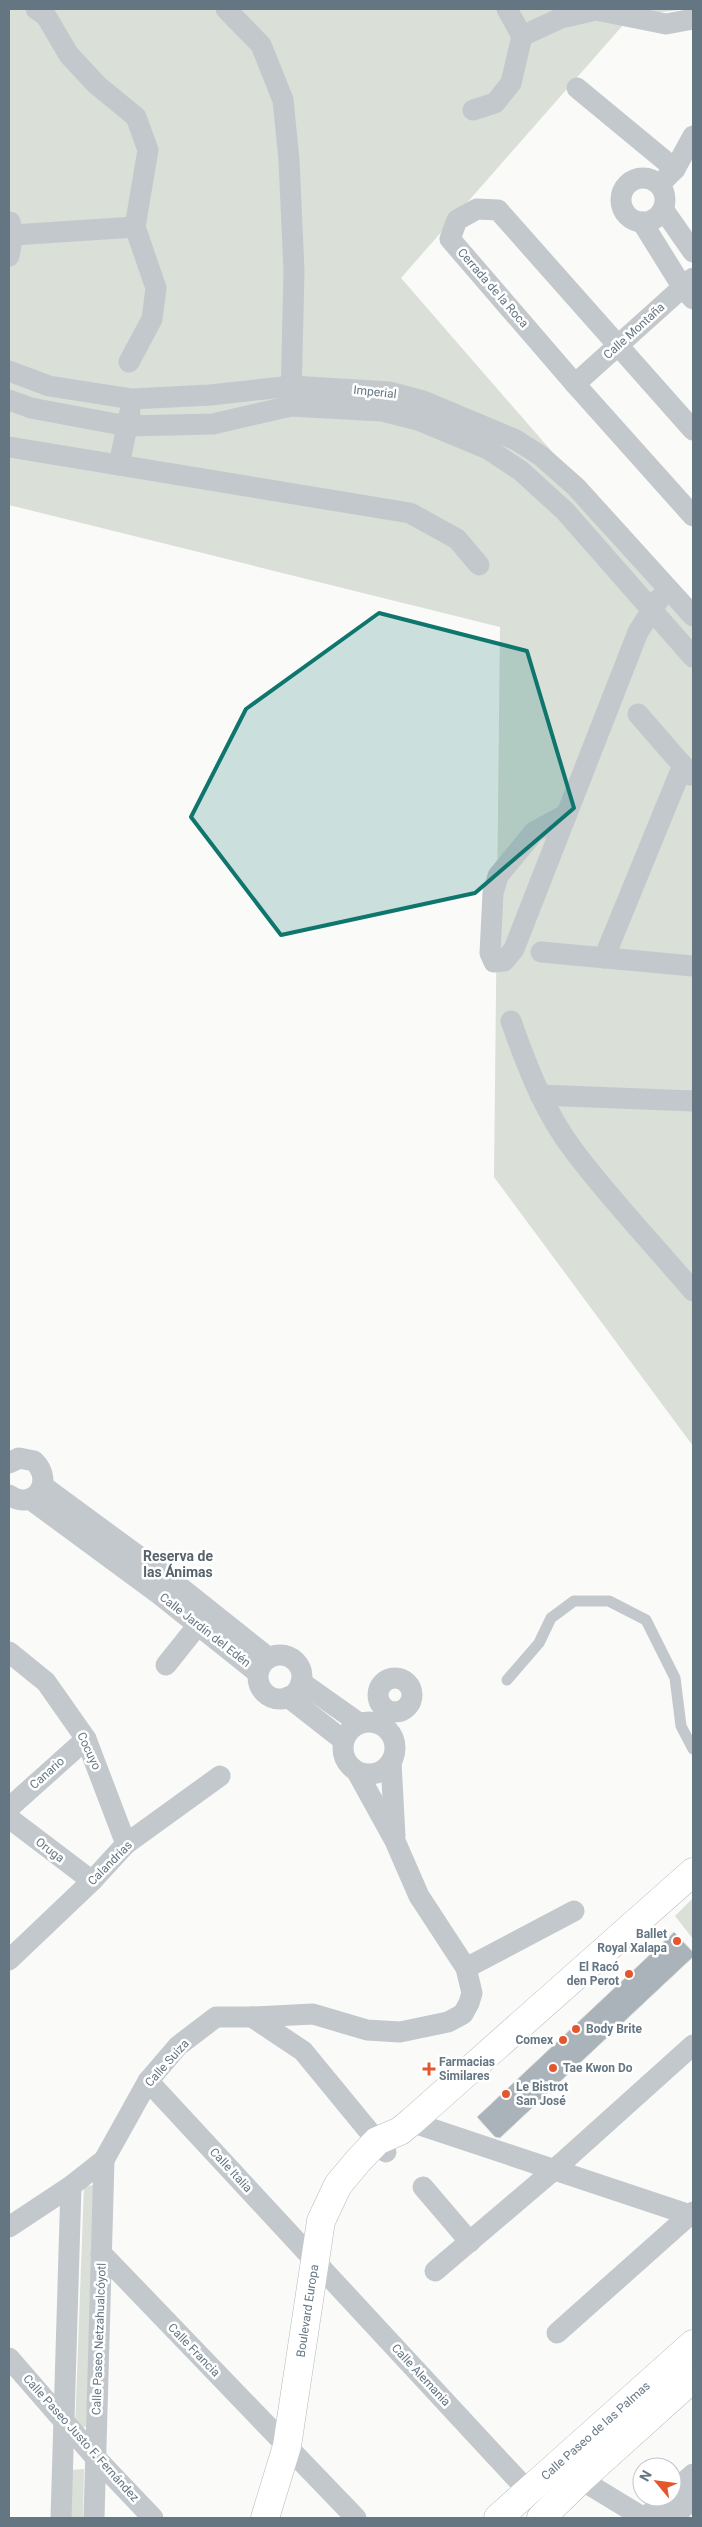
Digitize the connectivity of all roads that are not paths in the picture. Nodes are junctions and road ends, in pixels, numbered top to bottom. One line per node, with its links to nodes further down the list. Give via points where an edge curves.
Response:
1 (226, 9): 22 (street, via 260,45 283,100 290,160 294,271)
2 (507, 9): 5 (street)
3 (43, 11): 13 (street, via 69,55 97,85 136,117 148,150)
4 (693, 19): 5 (street, via 666,24 596,10 561,18)
5 (522, 36): 7 (street, via 511,83 495,103)
6 (577, 88): 9 (street)
7 (474, 110)
8 (693, 136): 9 (street)
9 (675, 169): 10 (street)
10 (660, 185): 11 (street, via 666,196); 12 (street, via 645,177 628,183 623,190 622,207 627,215)
11 (663, 210): 12 (street, via 658,216); 15 (street)
12 (642, 222): 17 (street)
13 (135, 227): 14 (street); 19 (street, via 156,288 152,319)
14 (10, 228): 16 (street)
15 (693, 252)
16 (9, 256)
17 (690, 288): 18 (street, Calle Montaña)
18 (618, 346): 21 (street, Calle Montaña); 21 (street, Cerrada de la Roca, via 498,210 477,210 457,220 450,239); 27 (street, Cerrada de la Roca)
19 (129, 362)
20 (9, 371): 23 (street, via 49,386)
21 (575, 384): 30 (street, Cerrada de la Roca)
22 (291, 396): 23 (street, via 210,395); 25 (street); 26 (street, via 213,424)
23 (132, 399): 26 (street)
24 (9, 400): 26 (street, via 32,408)
25 (386, 402): 32 (street, Imperial, via 423,401 516,440 541,456 576,488); 33 (street, via 418,420 488,449 521,470 565,511)
26 (127, 426): 29 (street)
27 (693, 430)
28 (9, 447): 29 (street)
29 (119, 465): 31 (street, via 410,513 457,539)
30 (693, 516)
31 (479, 565)
32 (666, 584): 33 (street); 34 (street, Imperial)
33 (653, 610): 35 (street); 38 (street, via 638,632)
34 (693, 616)
35 (693, 657)
36 (638, 714): 37 (street)
37 (688, 771): 40 (street)
38 (567, 814): 38 (street, via 514,948 504,961 494,962 490,953 498,876 534,832)
39 (541, 952): 40 (street)
40 (604, 958): 41 (street)
41 (693, 966)
42 (511, 1022): 43 (street)
43 (540, 1095): 44 (street); 45 (street, via 573,1151)
44 (693, 1101)
45 (693, 1291)
46 (10, 1460): 47 (street, via 34,1461 42,1472)
47 (36, 1492): 48 (street, via 17,1500); 49 (street, Calle Jardín del Edén)
48 (9, 1495)
49 (165, 1587): 50 (street, Calle Jardín del Edén); 53 (street, Calle Jardín del Edén)
50 (198, 1625): 52 (street); 53 (street, Calle Jardín del Edén)
51 (9, 1652): 57 (street, Cocuyo, via 46,1682)
52 (166, 1665)
53 (264, 1665): 55 (street, via 258,1680 263,1692 275,1698); 55 (street, via 283,1655 295,1662 300,1668)
54 (507, 1680): 59 (lane, via 539,1643 551,1618 574,1602 609,1601 646,1620 674,1678 681,1726)
55 (295, 1689): 56 (street); 58 (street)
56 (374, 1717): 58 (street, via 352,1727); 60 (street, via 394,1739)
57 (86, 1739): 63 (street, Canario); 66 (street, Cocuyo)
58 (343, 1740): 61 (street, via 345,1759)
59 (693, 1749)
60 (391, 1762): 61 (street, via 379,1772); 65 (street)
61 (357, 1772): 65 (street)
62 (220, 1776): 66 (street, Calandrias)
63 (9, 1808)
64 (9, 1818): 68 (street, Oruga)
65 (395, 1841): 71 (street, via 419,1896)
66 (126, 1844): 68 (street, Calandrias)
67 (693, 1872): 75 (main road, Boulevard Europa)
68 (92, 1882): 70 (street, Calandrias)
69 (574, 1911): 71 (street)
70 (9, 1960)
71 (466, 1968): 72 (street, via 472,1993 463,2014 430,2028 400,2032 367,2030 313,2014)
72 (252, 2017): 74 (street, Calle Suiza, via 216,2016 178,2046); 75 (street, via 303,2051)
73 (693, 2045): 77 (street)
74 (148, 2081): 76 (street, Calle Suiza); 84 (street, Calle Italia)
75 (393, 2136): 77 (street); 84 (main road, Boulevard Europa, via 350,2195)
76 (104, 2160): 78 (street); 83 (street, Calle Paseo Netzahualcóyotl)
77 (555, 2169): 80 (street); 82 (street)
78 (71, 2186): 81 (street); 90 (street)
79 (423, 2187): 82 (street)
80 (692, 2213): 86 (street)
81 (9, 2227)
82 (470, 2242): 85 (street)
83 (101, 2253): 91 (street, Calle Francia); 92 (street, Calle Paseo Netzahualcóyotl)
84 (319, 2265): 91 (main road, Boulevard Europa); 97 (street, Calle Alemania)
85 (435, 2271)
86 (557, 2332)
87 (693, 2344): 93 (main road, Calle Paseo de las Palmas)
88 (9, 2358): 90 (street, Calle Paseo Justo F. Fernández)
89 (693, 2378): 95 (main road)
90 (64, 2419): 92 (street, Calle Paseo Justo F. Fernández); 101 (street)
91 (294, 2453): 104 (main road, Boulevard Europa); 105 (main road, Boulevard Europa); 106 (street, Calle Francia)
92 (95, 2458): 102 (street, Calle Paseo Netzahualcóyotl); 103 (street, Calle Paseo Justo F. Fernández)
93 (556, 2466): 95 (street); 97 (main road, Calle Paseo de las Palmas)
94 (693, 2474): 96 (street)
95 (582, 2478): 100 (street); 108 (main road)
96 (682, 2484)
97 (528, 2491): 107 (main road, Calle Paseo de las Palmas)
98 (693, 2499): 109 (street)
99 (651, 2507): 100 (street)
100 (635, 2516)
101 (61, 2518)
102 (94, 2518)
103 (154, 2518)
104 (265, 2518)
105 (282, 2518)
106 (356, 2518)
107 (498, 2518)
108 (541, 2518)
109 (672, 2518)

